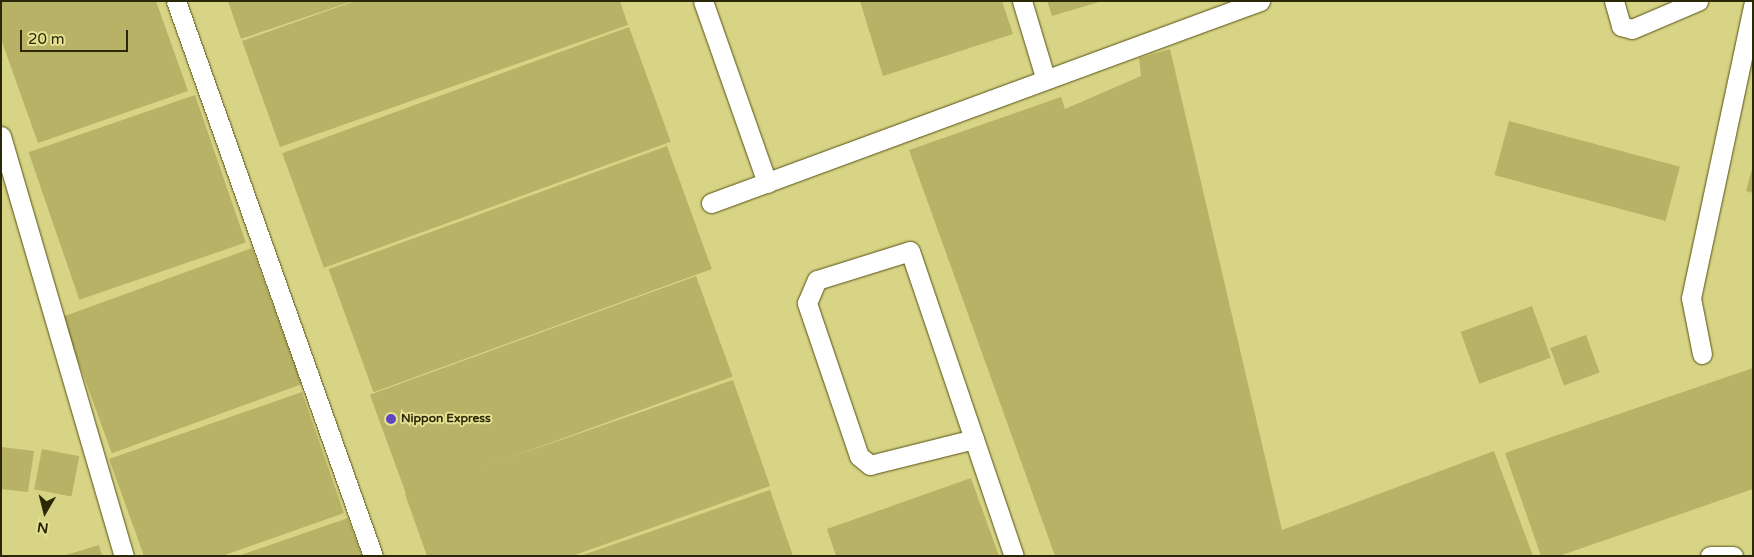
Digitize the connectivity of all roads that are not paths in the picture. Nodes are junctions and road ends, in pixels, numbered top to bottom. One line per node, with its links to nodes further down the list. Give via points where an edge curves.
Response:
1 (176, 1): 15 (lane)
2 (703, 1): 10 (lane)
3 (1022, 1): 8 (lane)
4 (1260, 1): 8 (lane)
5 (1614, 1): 6 (lane, via 1621,26 1632,29)
6 (1698, 1)
7 (1753, 6): 12 (lane, via 1691,298)
8 (1045, 77): 10 (lane)
9 (1, 136): 14 (lane)
10 (767, 183): 11 (lane)
11 (711, 203)
12 (1702, 354)
13 (974, 439): 13 (lane, via 870,465 859,456 807,303 817,280 910,252); 16 (lane)
14 (124, 556)
15 (373, 556)
16 (1014, 556)
17 (1710, 556): 18 (lane)
18 (1733, 556)

